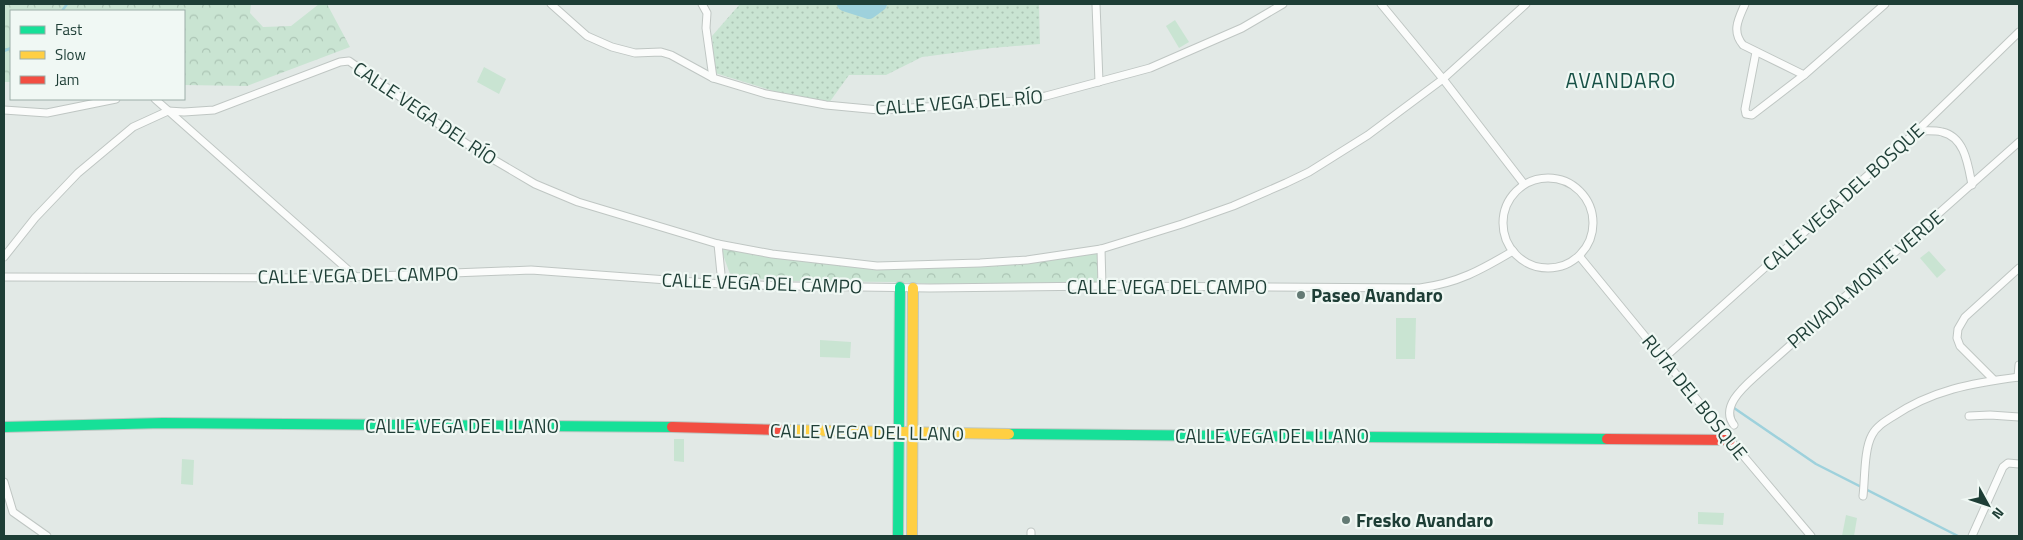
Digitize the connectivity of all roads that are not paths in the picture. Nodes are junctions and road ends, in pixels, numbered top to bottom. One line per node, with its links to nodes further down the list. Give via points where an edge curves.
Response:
1 (551, 4): 12 (street, CALLE VEGA DEL RÍO, via 587,36 635,53 671,55)
2 (702, 4): 12 (street, via 707,13)
3 (1096, 4): 14 (street)
4 (1282, 4): 14 (street, CALLE VEGA DEL RÍO, via 1242,28 1166,62)
5 (1382, 4): 13 (street)
6 (1526, 4): 13 (street, CALLE VEGA DEL CAMPO)
7 (1745, 4): 10 (street, via 1736,32 1743,45)
8 (1885, 4): 11 (street)
9 (2019, 32): 19 (street, CALLE VEGA DEL BOSQUE)
10 (1756, 52): 11 (street); 11 (street, via 1746,114 1752,115)
11 (1804, 75)
12 (713, 78): 14 (street, CALLE VEGA DEL RÍO, via 766,94 879,110 1017,101)
13 (1443, 79): 21 (street); 24 (street, CALLE VEGA DEL CAMPO, via 1368,135 1309,172 1233,206)
14 (1099, 82)
15 (111, 100): 17 (street, via 47,113)
16 (156, 100): 18 (street)
17 (4, 110)
18 (168, 111): 23 (street, CALLE VEGA DEL RÍO, via 214,110 340,62 349,62 467,144 535,184 578,202); 26 (street, CALLE VEGA DEL RÍO, via 127,131 78,173 35,218); 30 (street)
19 (1917, 131): 22 (street, via 1941,131 1957,140 1963,149); 35 (street, CALLE VEGA DEL BOSQUE)
20 (2019, 142): 22 (street, PRIVADA MONTE VERDE)
21 (1524, 184): 25 (street, via 1515,191 1503,212 1505,237); 27 (street, via 1538,179 1553,179 1567,183 1579,192 1593,218 1589,246)
22 (1972, 185): 41 (street, PRIVADA MONTE VERDE, via 1744,387 1731,407)
23 (718, 244): 24 (street, CALLE VEGA DEL CAMPO, via 772,254 891,266 1004,262); 31 (street)
24 (1100, 249): 32 (street)
25 (1514, 251): 27 (street, via 1526,262 1544,268 1564,267); 32 (street, CALLE VEGA DEL CAMPO, via 1474,274 1420,288)
26 (4, 257)
27 (1580, 257): 35 (street, RUTA DEL BOSQUE)
28 (2019, 268): 38 (street, via 1965,316 1958,329 1960,346)
29 (4, 277): 30 (street, CALLE VEGA DEL CAMPO)
30 (356, 277): 31 (street, CALLE VEGA DEL CAMPO, via 531,270)
31 (722, 284): 33 (street, CALLE VEGA DEL CAMPO)
32 (1102, 286): 34 (street, CALLE VEGA DEL CAMPO)
33 (900, 287): 34 (street, CALLE VEGA DEL CAMPO); 44 (street)
34 (913, 288): 43 (street)
35 (1664, 359): 45 (street, RUTA DEL BOSQUE)
36 (2019, 364): 37 (street)
37 (2019, 377): 38 (street)
38 (1994, 380): 48 (street, via 1930,395 1874,430 1869,444)
39 (1969, 416): 40 (street)
40 (2019, 417)
41 (1734, 425)
42 (4, 427): 44 (street, CALLE VEGA DEL LLANO, via 163,423 661,427)
43 (911, 433): 44 (street, CALLE VEGA DEL LLANO); 45 (street, CALLE VEGA DEL LLANO); 53 (street)
44 (898, 434): 52 (street)
45 (1730, 440): 54 (street, RUTA DEL BOSQUE)
46 (2019, 464): 55 (street, via 2008,463 2003,467)
47 (4, 482): 50 (street)
48 (1863, 496)
49 (4, 510): 50 (street)
50 (13, 512): 51 (street)
51 (46, 536)
52 (898, 536)
53 (912, 536)
54 (1811, 536)
55 (1972, 536)

